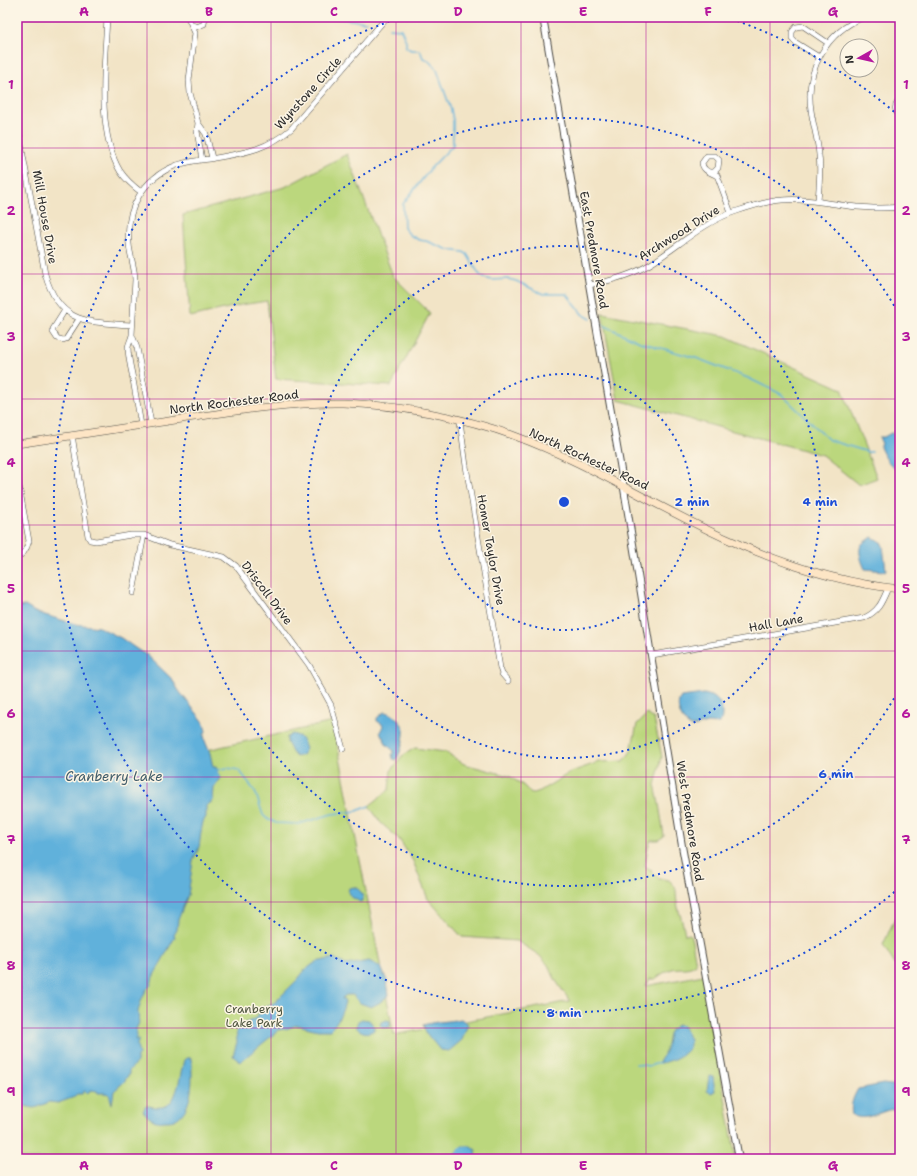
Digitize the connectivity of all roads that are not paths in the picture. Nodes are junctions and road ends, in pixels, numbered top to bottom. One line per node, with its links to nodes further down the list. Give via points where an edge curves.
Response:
1 (107, 17): 21 (street, via 103,96 107,129 118,166 130,184)
2 (188, 17): 7 (street)
3 (205, 17): 8 (street)
4 (387, 17): 16 (street, Wynstone Circle, via 281,138 258,149)
5 (543, 17): 25 (street, East Predmore Road)
6 (864, 17): 10 (street, via 845,27)
7 (191, 24): 8 (street); 9 (street)
8 (201, 26): 9 (street)
9 (195, 33): 15 (street, via 189,80 192,106)
10 (828, 43): 11 (street); 11 (street, via 803,26 796,26 792,32 792,39 795,42)
11 (819, 57): 22 (street, via 812,79 810,99 819,154)
12 (900, 100): 13 (street, via 895,108)
13 (900, 116)
14 (17, 122): 26 (street, Mill House Drive, via 48,287)
15 (198, 123): 16 (street, via 206,134); 17 (street)
16 (212, 158): 17 (street, Wynstone Circle)
17 (202, 160): 21 (street, Wynstone Circle, via 180,164 164,171)
18 (718, 168): 19 (street, via 714,172); 19 (street, via 720,163 717,157 710,155 704,158 702,163); 20 (street)
19 (708, 172): 20 (street)
20 (717, 176): 24 (street)
21 (141, 192): 28 (street, Wynstone Circle, via 130,216 128,229 135,276)
22 (818, 201): 23 (street, Archwood Drive, via 882,209); 24 (street, Archwood Drive, via 782,200)
23 (900, 208)
24 (731, 213): 25 (street, Archwood Drive, via 707,225 643,268 615,280)
25 (589, 285): 36 (street, East Predmore Road)
26 (65, 310): 27 (street, Mill House Drive); 27 (street, via 53,332 57,338 66,338)
27 (79, 319): 28 (street, Mill House Drive, via 96,323)
28 (131, 325): 29 (street, Wynstone Circle)
29 (132, 335): 31 (street, Wynstone Circle, via 137,348); 32 (street, Wynstone Circle, via 128,346)
30 (460, 421): 31 (main road, North Rochester Road, via 399,408 326,403 248,409); 36 (main road, North Rochester Road, via 537,445); 43 (street, Homer Taylor Drive, via 500,668)
31 (151, 424): 32 (main road, North Rochester Road)
32 (141, 425): 33 (main road, North Rochester Road)
33 (72, 435): 34 (main road, North Rochester Road); 37 (street, Driscoll Drive, via 90,540)
34 (17, 444)
35 (17, 475): 38 (street, via 29,541 26,550)
36 (624, 487): 39 (main road, North Rochester Road, via 725,538 777,560 856,583); 42 (street, West Predmore Road)
37 (144, 535): 41 (street); 44 (street, Driscoll Drive, via 170,545 224,557 236,566 309,665 331,705)
38 (17, 557)
39 (888, 588): 40 (main road, North Rochester Road); 42 (street, Hall Lane, via 880,605 864,618)
40 (900, 590)
41 (133, 593)
42 (652, 655): 45 (street, West Predmore Road, via 682,846)
43 (508, 681)
44 (343, 748)
45 (739, 1159)

